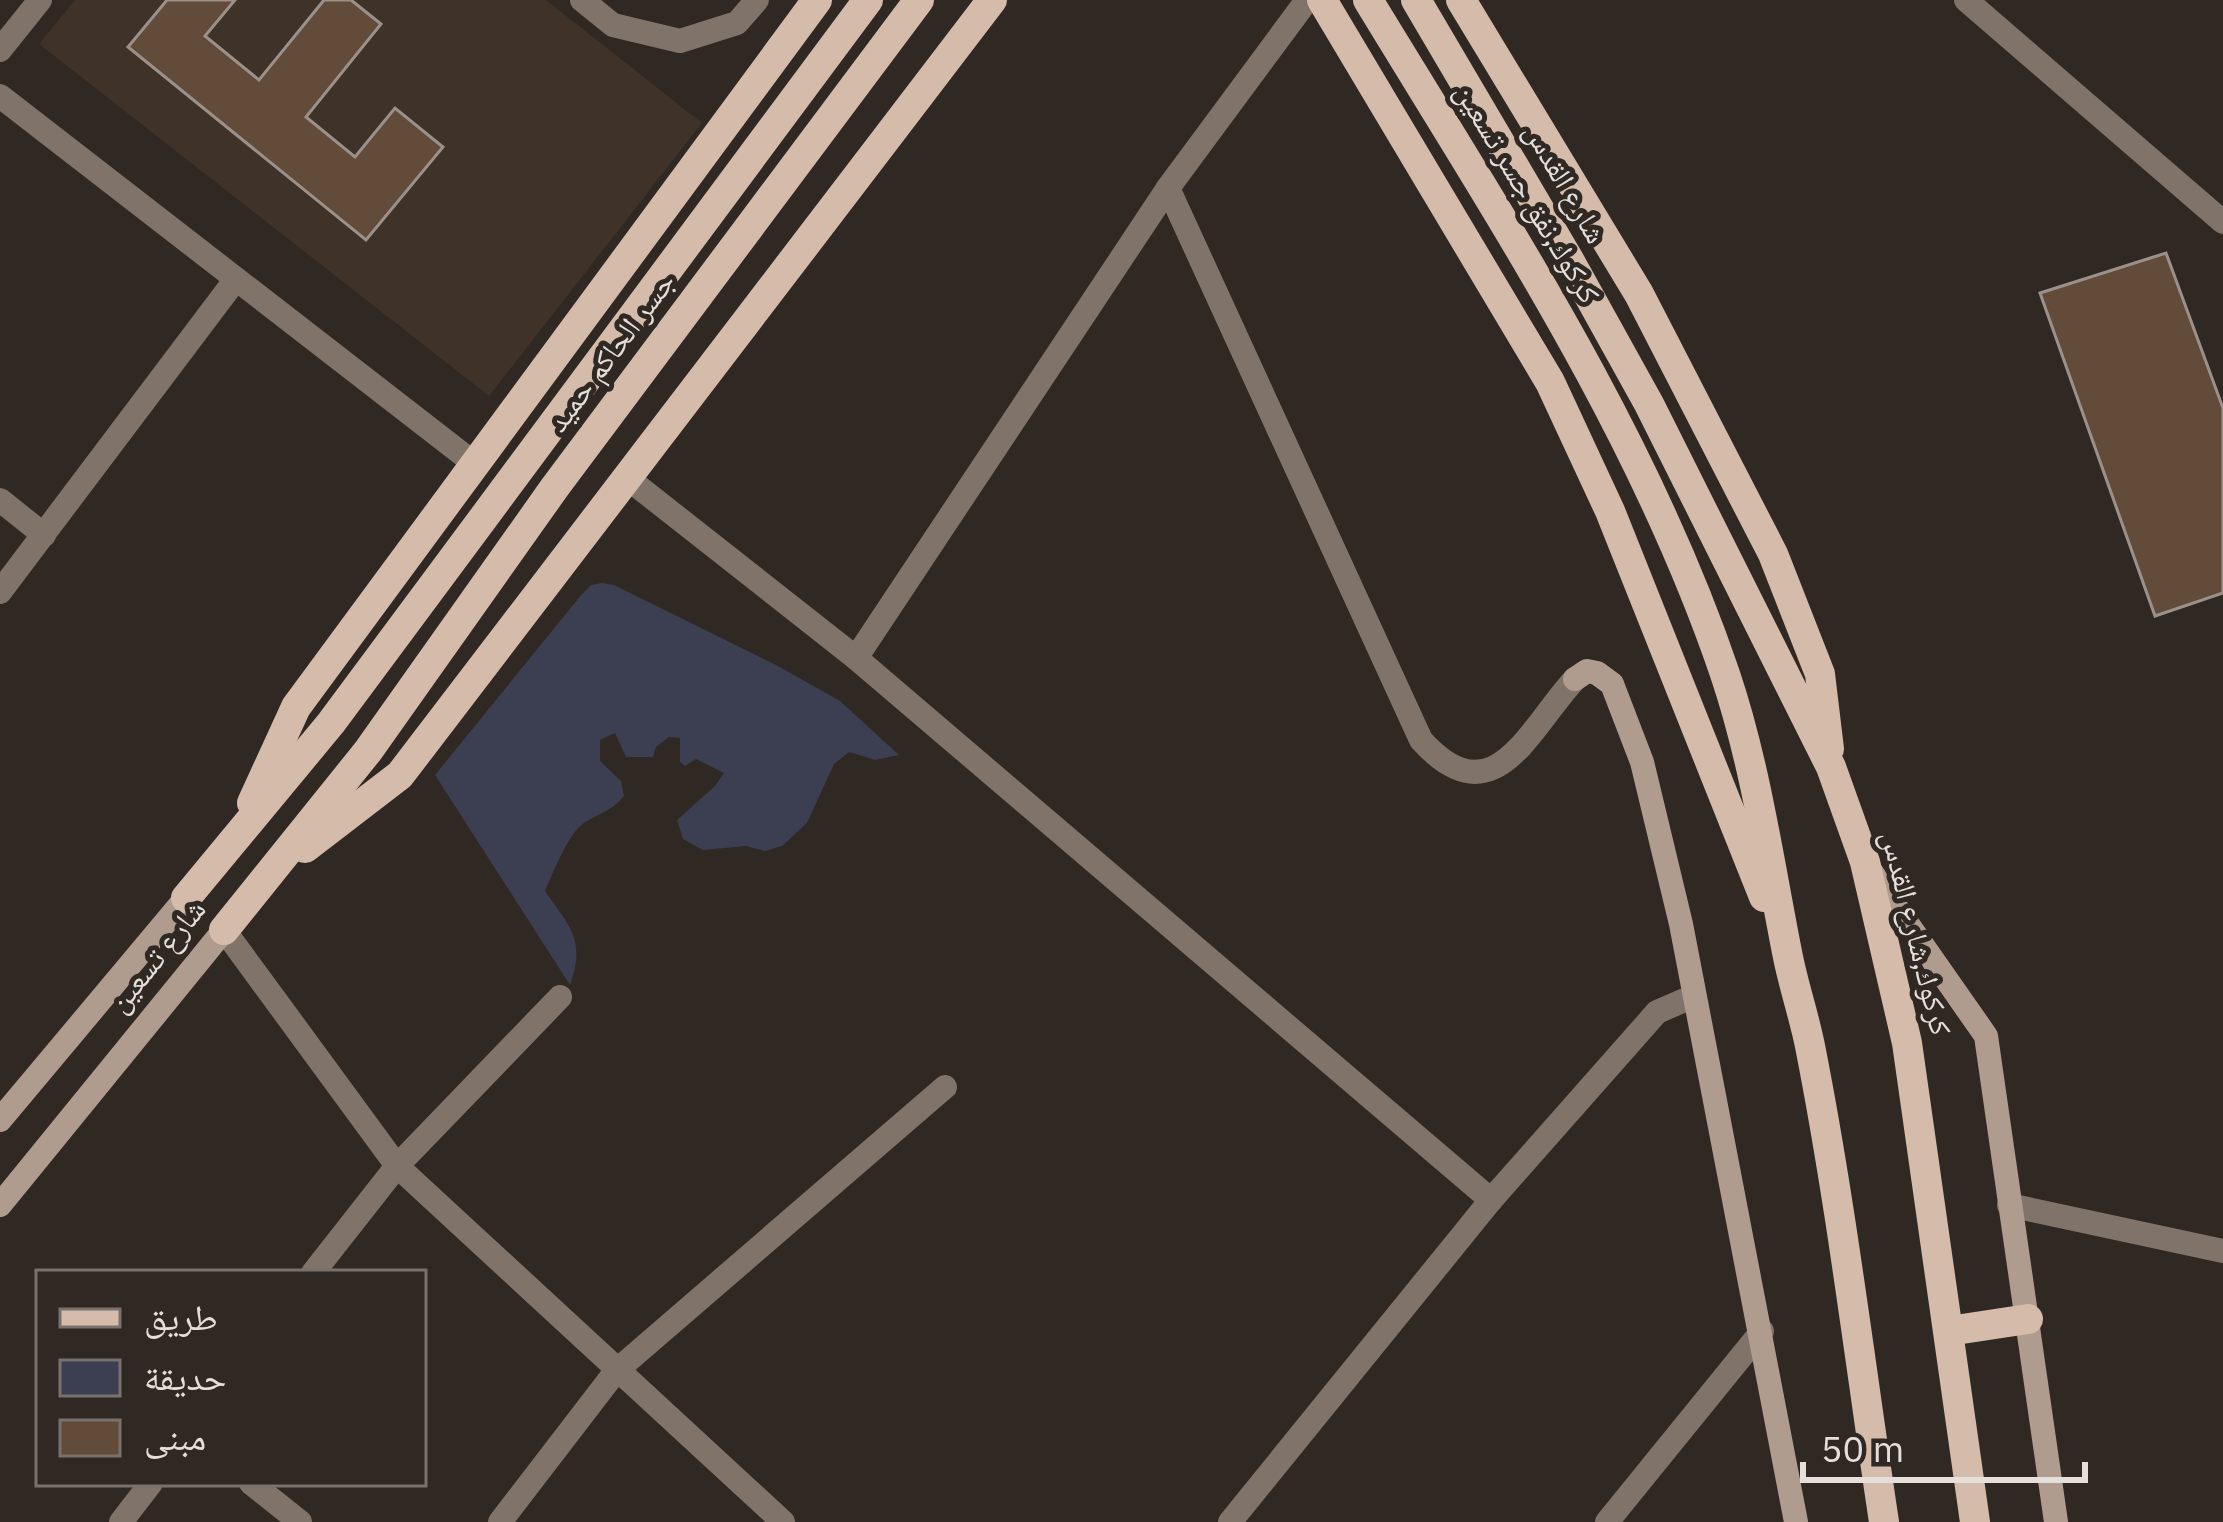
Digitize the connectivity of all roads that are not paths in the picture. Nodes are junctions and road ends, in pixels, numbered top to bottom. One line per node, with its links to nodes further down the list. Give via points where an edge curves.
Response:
1 (40, 0): 14 (street)
2 (582, 0): 3 (street, via 613,25 680,41 737,23)
3 (757, 0)
4 (817, 0): 20 (main road)
5 (868, 0): 26 (main road, جسر الحاكم حميد)
6 (919, 0): 27 (main road, جسر الحاكم حميد)
7 (992, 0): 21 (main road)
8 (1307, 0): 16 (street)
9 (1322, 0): 34 (main road, via 1550,382 1610,511)
10 (1368, 0): 34 (main road, كركوك,نفق جسر تسعين, via 1544,289 1670,533 1756,781)
11 (1416, 0): 19 (main road, شارع القدس)
12 (1461, 0): 28 (main road, via 1639,294 1773,554 1820,674)
13 (1966, 0): 17 (street)
14 (0, 50)
15 (0, 96): 18 (street)
16 (1168, 188): 25 (street); 35 (street, via 1421,740 1437,758 1459,769 1500,767 1575,679 1587,671 1612,684 1642,762)
17 (2223, 222)
18 (236, 279): 20 (street); 23 (street)
19 (1649, 404): 28 (main road, كركوك,شارع القدس)
20 (476, 464): 29 (main road, via 296,707)
21 (626, 477): 25 (street); 31 (main road, via 400,776)
22 (0, 500): 23 (street)
23 (44, 535): 24 (street)
24 (0, 592)
25 (856, 658): 40 (street)
26 (331, 723): 29 (main road, شارع تسعين)
27 (368, 751): 31 (main road, شارع تسعين)
28 (1831, 767): 30 (main road, كركوك,شارع القدس)
29 (234, 842): 32 (main road, شارع تسعين)
30 (1865, 862): 42 (street, via 1987,1036); 47 (main road, كركوك,شارع القدس, via 1907,1043)
31 (271, 873): 33 (main road, شارع تسعين)
32 (186, 898): 38 (street, شارع تسعين)
33 (224, 931): 39 (street); 41 (street, شارع تسعين)
34 (1789, 961): 58 (main road, via 1817,1088)
35 (1694, 996): 40 (street, via 1658,1012); 46 (street)
36 (560, 997): 39 (street)
37 (945, 1087): 48 (street)
38 (0, 1120)
39 (397, 1166): 44 (street); 48 (street)
40 (1491, 1200): 55 (street)
41 (0, 1205)
42 (2009, 1205): 43 (street); 45 (street)
43 (2223, 1251)
44 (316, 1270)
45 (2028, 1319): 47 (main road); 60 (street)
46 (1762, 1331): 56 (street); 57 (street)
47 (1949, 1331): 59 (main road, كركوك,شارع القدس)
48 (616, 1371): 53 (street); 54 (street)
49 (149, 1486): 51 (street)
50 (255, 1486): 52 (street)
51 (121, 1522)
52 (300, 1522)
53 (500, 1522)
54 (783, 1522)
55 (1230, 1522)
56 (1607, 1522)
57 (1796, 1522)
58 (1884, 1522)
59 (1975, 1522)
60 (2056, 1522)

